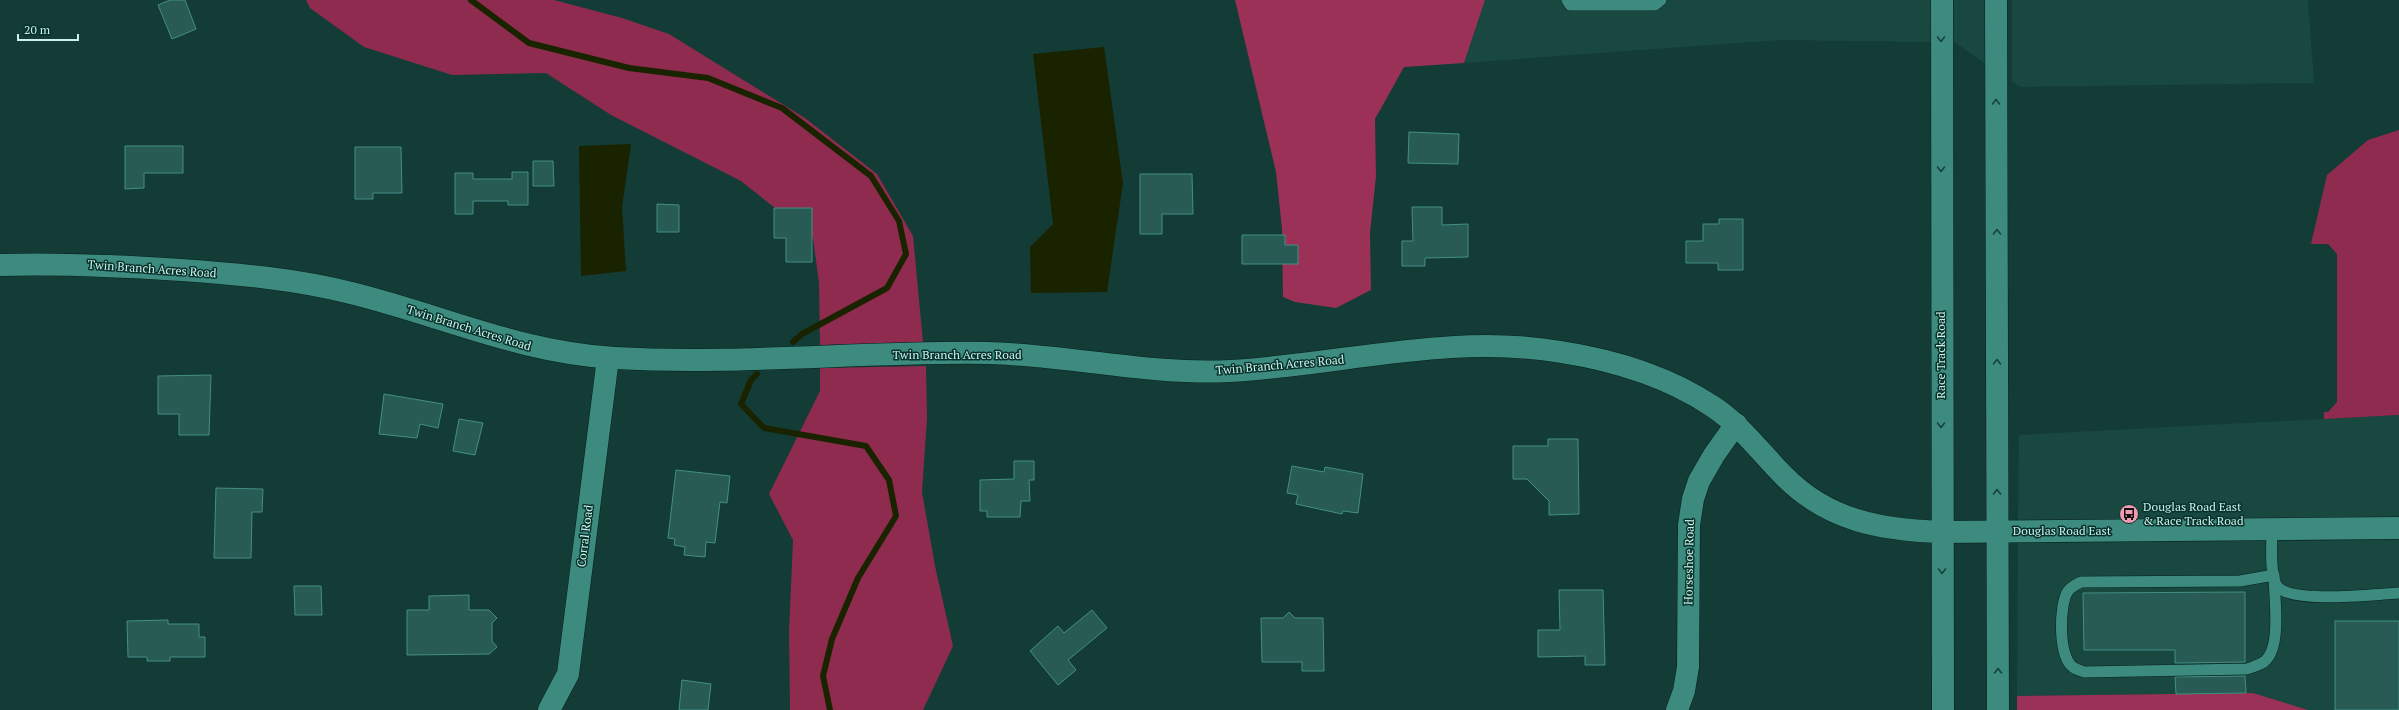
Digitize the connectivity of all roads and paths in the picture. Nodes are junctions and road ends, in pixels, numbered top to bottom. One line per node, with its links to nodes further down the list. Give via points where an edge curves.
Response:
1 (1567, 0): 2 (lane, via 1570,6 1586,6 1655,5)
2 (1661, 0)
3 (1942, 0): 10 (street, Race Track Road, one-way to 10)
4 (1996, 0): 11 (street, one-way to 4)
5 (0, 265): 6 (street, Twin Branch Acres Road, via 110,266 284,280 379,300 534,348)
6 (608, 358): 7 (street, Twin Branch Acres Road, via 691,360 990,353 1130,368 1198,372 1268,368 1444,348 1528,347 1598,360 1664,381 1715,408); 14 (street, Corral Road, via 568,674)
7 (1736, 424): 10 (street, Twin Branch Acres Road, via 1784,476 1824,506 1874,526); 15 (street, Horseshoe Road, via 1699,481 1693,499 1689,525 1688,667 1684,691)
8 (2399, 528): 9 (street, Douglas Road East)
9 (2272, 530): 11 (street, Douglas Road East); 12 (lane)
10 (1941, 532): 11 (street, Douglas Road East); 16 (street, Race Track Road, one-way to 16)
11 (1998, 532): 17 (street, one-way to 11)
12 (2274, 575): 12 (lane, via 2240,581 2081,582 2069,589 2063,600 2063,649 2066,659 2072,667 2084,672 2247,669 2264,662 2272,651 2275,635); 13 (lane, via 2278,587 2291,594 2313,597)
13 (2399, 593)
14 (549, 710)
15 (1677, 710)
16 (1943, 710)
17 (1998, 710)

